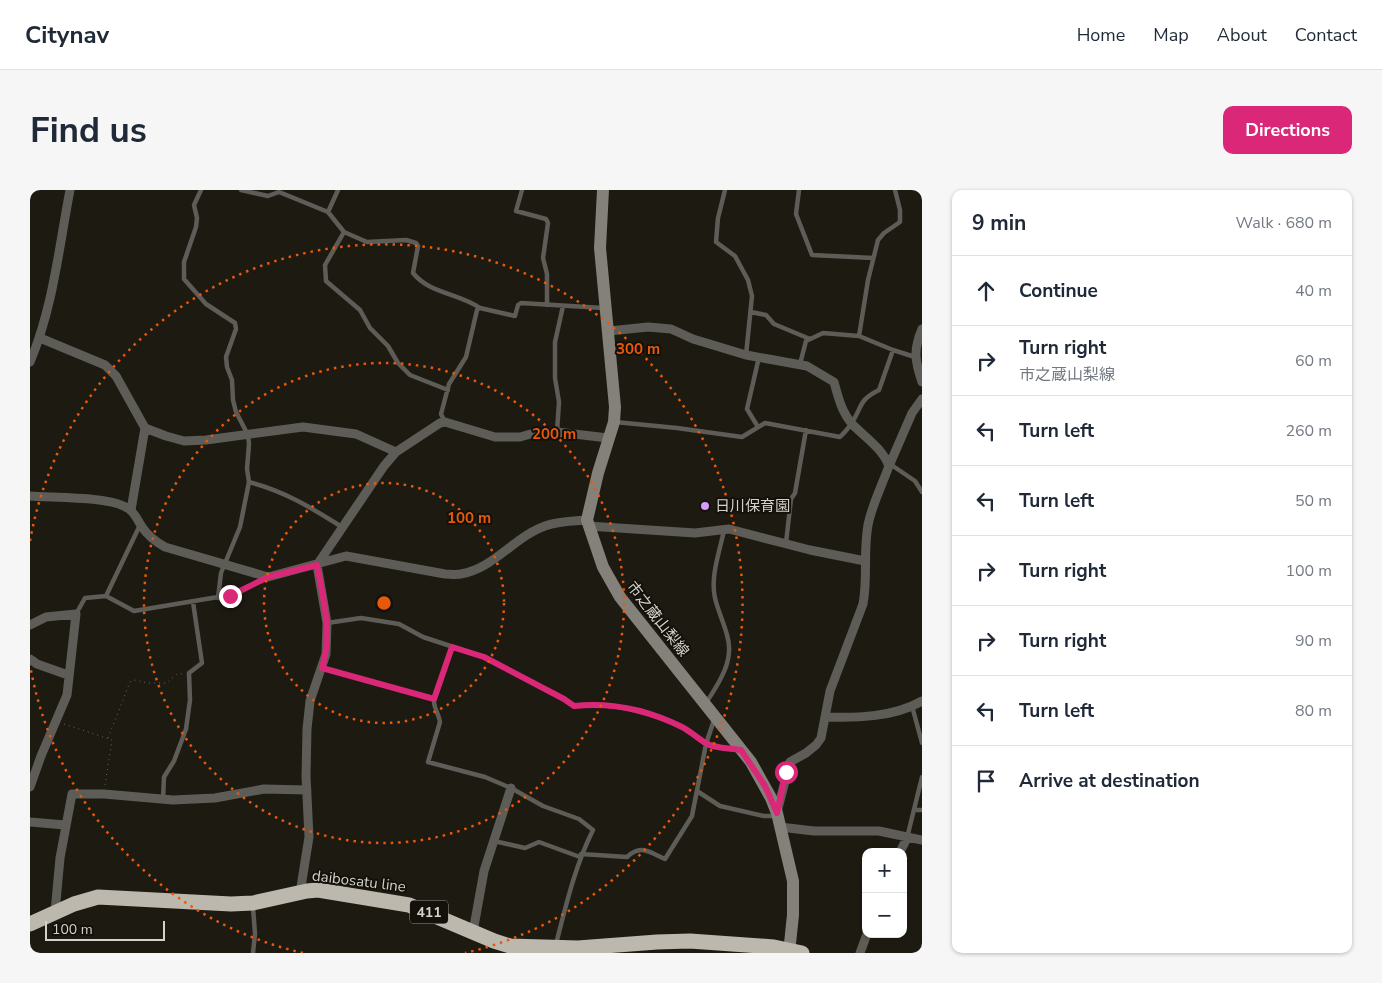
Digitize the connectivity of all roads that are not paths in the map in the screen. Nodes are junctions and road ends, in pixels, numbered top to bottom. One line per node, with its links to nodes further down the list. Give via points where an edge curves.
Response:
1 (70, 190): 21 (street)
2 (201, 190): 39 (lane, via 194,205 196,227 184,262 184,279 206,304 235,323 226,367 232,380 236,412)
3 (241, 190): 10 (lane, via 268,196 280,192)
4 (338, 190): 10 (lane)
5 (522, 190): 13 (lane, via 516,211 548,222 542,258 547,274)
6 (603, 190): 16 (main road, via 600,248)
7 (725, 190): 17 (lane, via 716,242 735,256 744,272 752,290)
8 (799, 190): 12 (lane, via 796,214 812,255)
9 (895, 190): 12 (lane, via 900,222 878,240)
10 (328, 212): 11 (lane)
11 (344, 232): 15 (lane, via 367,242 406,240 416,243 413,273 418,280 471,301); 30 (lane, via 325,265 326,281 360,310 370,328 410,375)
12 (873, 258): 20 (lane)
13 (547, 305): 14 (lane); 15 (lane, via 518,304 515,316)
14 (564, 306): 16 (lane); 38 (lane, via 555,342 555,378 560,402)
15 (480, 308): 30 (lane, via 466,357)
16 (606, 308): 19 (main road)
17 (751, 312): 22 (lane, via 766,315 774,324); 24 (lane)
18 (922, 329): 25 (street)
19 (609, 331): 24 (street, via 648,327 670,329); 33 (main road)
20 (859, 336): 22 (lane, via 823,333); 23 (lane)
21 (40, 338): 27 (street); 36 (street, via 104,365 116,376)
22 (810, 339): 28 (lane, via 806,341)
23 (893, 350): 25 (lane); 34 (lane, via 879,390 863,401)
24 (746, 355): 26 (street)
25 (915, 356): 29 (street)
26 (759, 357): 28 (street); 35 (lane, via 748,409)
27 (30, 362)
28 (800, 364): 34 (street, via 834,382 840,403)
29 (922, 382)
30 (448, 390): 32 (lane, via 441,414)
31 (922, 399): 42 (street, via 912,413)
32 (445, 422): 38 (street, via 495,437); 41 (street)
33 (614, 422): 35 (lane, via 742,437); 40 (main road)
34 (852, 424): 37 (lane, via 840,437); 42 (street)
35 (758, 427): 37 (lane, via 765,424)
36 (145, 428): 39 (street, via 184,441); 46 (street)
37 (806, 430): 51 (lane, via 791,500)
38 (557, 432): 40 (street)
39 (248, 435): 41 (street, via 303,427 356,434); 43 (lane)
40 (608, 438): 47 (main road)
41 (396, 452): 49 (street)
42 (890, 465): 44 (lane, via 915,481); 52 (street, via 868,525)
43 (249, 482): 49 (lane, via 302,502); 53 (lane, via 240,527)
44 (922, 492)
45 (30, 496): 46 (street, via 106,501)
46 (131, 510): 48 (street)
47 (588, 523): 50 (street, via 696,533); 54 (street, via 567,521 545,526 519,539 484,566 461,574 346,556); 68 (main road, 市之蔵山梨線, via 617,593)
48 (140, 524): 53 (street, via 165,547); 56 (lane)
49 (342, 527): 54 (street)
50 (724, 530): 51 (street); 68 (lane, via 714,575 715,598 728,638 728,662 721,680)
51 (786, 543): 52 (street)
52 (865, 561): 71 (street, via 863,604 830,691)
53 (224, 564): 55 (street); 57 (lane)
54 (317, 565): 55 (street); 60 (street)
55 (268, 577): 57 (lane, via 230,596)
56 (106, 596): 58 (lane, via 134,611); 59 (lane, via 85,598)
57 (218, 598): 58 (lane)
58 (193, 602): 80 (lane, via 202,662 189,673 186,729 164,777)
59 (76, 614): 61 (street, via 46,617); 65 (street)
60 (327, 623): 62 (lane, via 361,618 400,624 423,637); 64 (street)
61 (30, 625)
62 (452, 647): 66 (lane); 73 (lane, via 484,657 574,706 594,704 630,708 681,727)
63 (30, 659): 65 (street)
64 (322, 668): 66 (lane); 78 (street, via 310,702)
65 (68, 675): 76 (street, via 67,695)
66 (434, 699): 77 (lane, via 440,722 428,762)
67 (922, 701): 69 (street)
68 (705, 704): 70 (main road, 市之蔵山梨線)
69 (912, 706): 71 (street, via 854,718); 72 (lane)
70 (715, 717): 73 (lane); 74 (main road, 市之蔵山梨線)
71 (826, 717): 83 (street, via 816,745 790,762)
72 (922, 743)
73 (706, 744): 74 (lane); 79 (lane)
74 (741, 750): 83 (main road, 市之蔵山梨線, via 762,780)
75 (922, 777): 81 (lane)
76 (30, 787)
77 (511, 788): 88 (street); 90 (lane, via 543,806 579,819 593,830)
78 (307, 790): 80 (street, via 264,789 215,798); 91 (street, via 309,837)
79 (697, 790): 83 (lane, via 720,806); 90 (lane, via 692,816 665,859 642,849 634,850 627,857)
80 (163, 799): 85 (street, via 72,794)
81 (914, 810): 82 (lane); 86 (lane)
82 (922, 810)
83 (778, 819): 86 (street, via 814,832 879,831); 98 (main road, 市之蔵山梨線, via 793,881)
84 (30, 822): 85 (street)
85 (65, 825): 93 (street)
86 (907, 838): 87 (street); 89 (street)
87 (922, 840)
88 (494, 841): 90 (lane, via 524,848 539,842); 95 (street, via 484,871)
89 (902, 848)
90 (580, 855): 97 (lane)
91 (300, 893): 92 (highway, daibosatu line / 411); 95 (highway, daibosatu line / 411, via 318,890 409,905)
92 (253, 903): 93 (highway, daibosatu line / 411, via 98,897); 99 (lane)
93 (55, 912): 94 (highway, daibosatu line / 411)
94 (30, 924)
95 (473, 932): 97 (highway, daibosatu line / 411, via 510,946)
96 (866, 938): 100 (street)
97 (553, 950): 98 (highway, daibosatu line / 411, via 690,941 774,947)
98 (794, 952)
99 (253, 953)
100 (860, 953)

